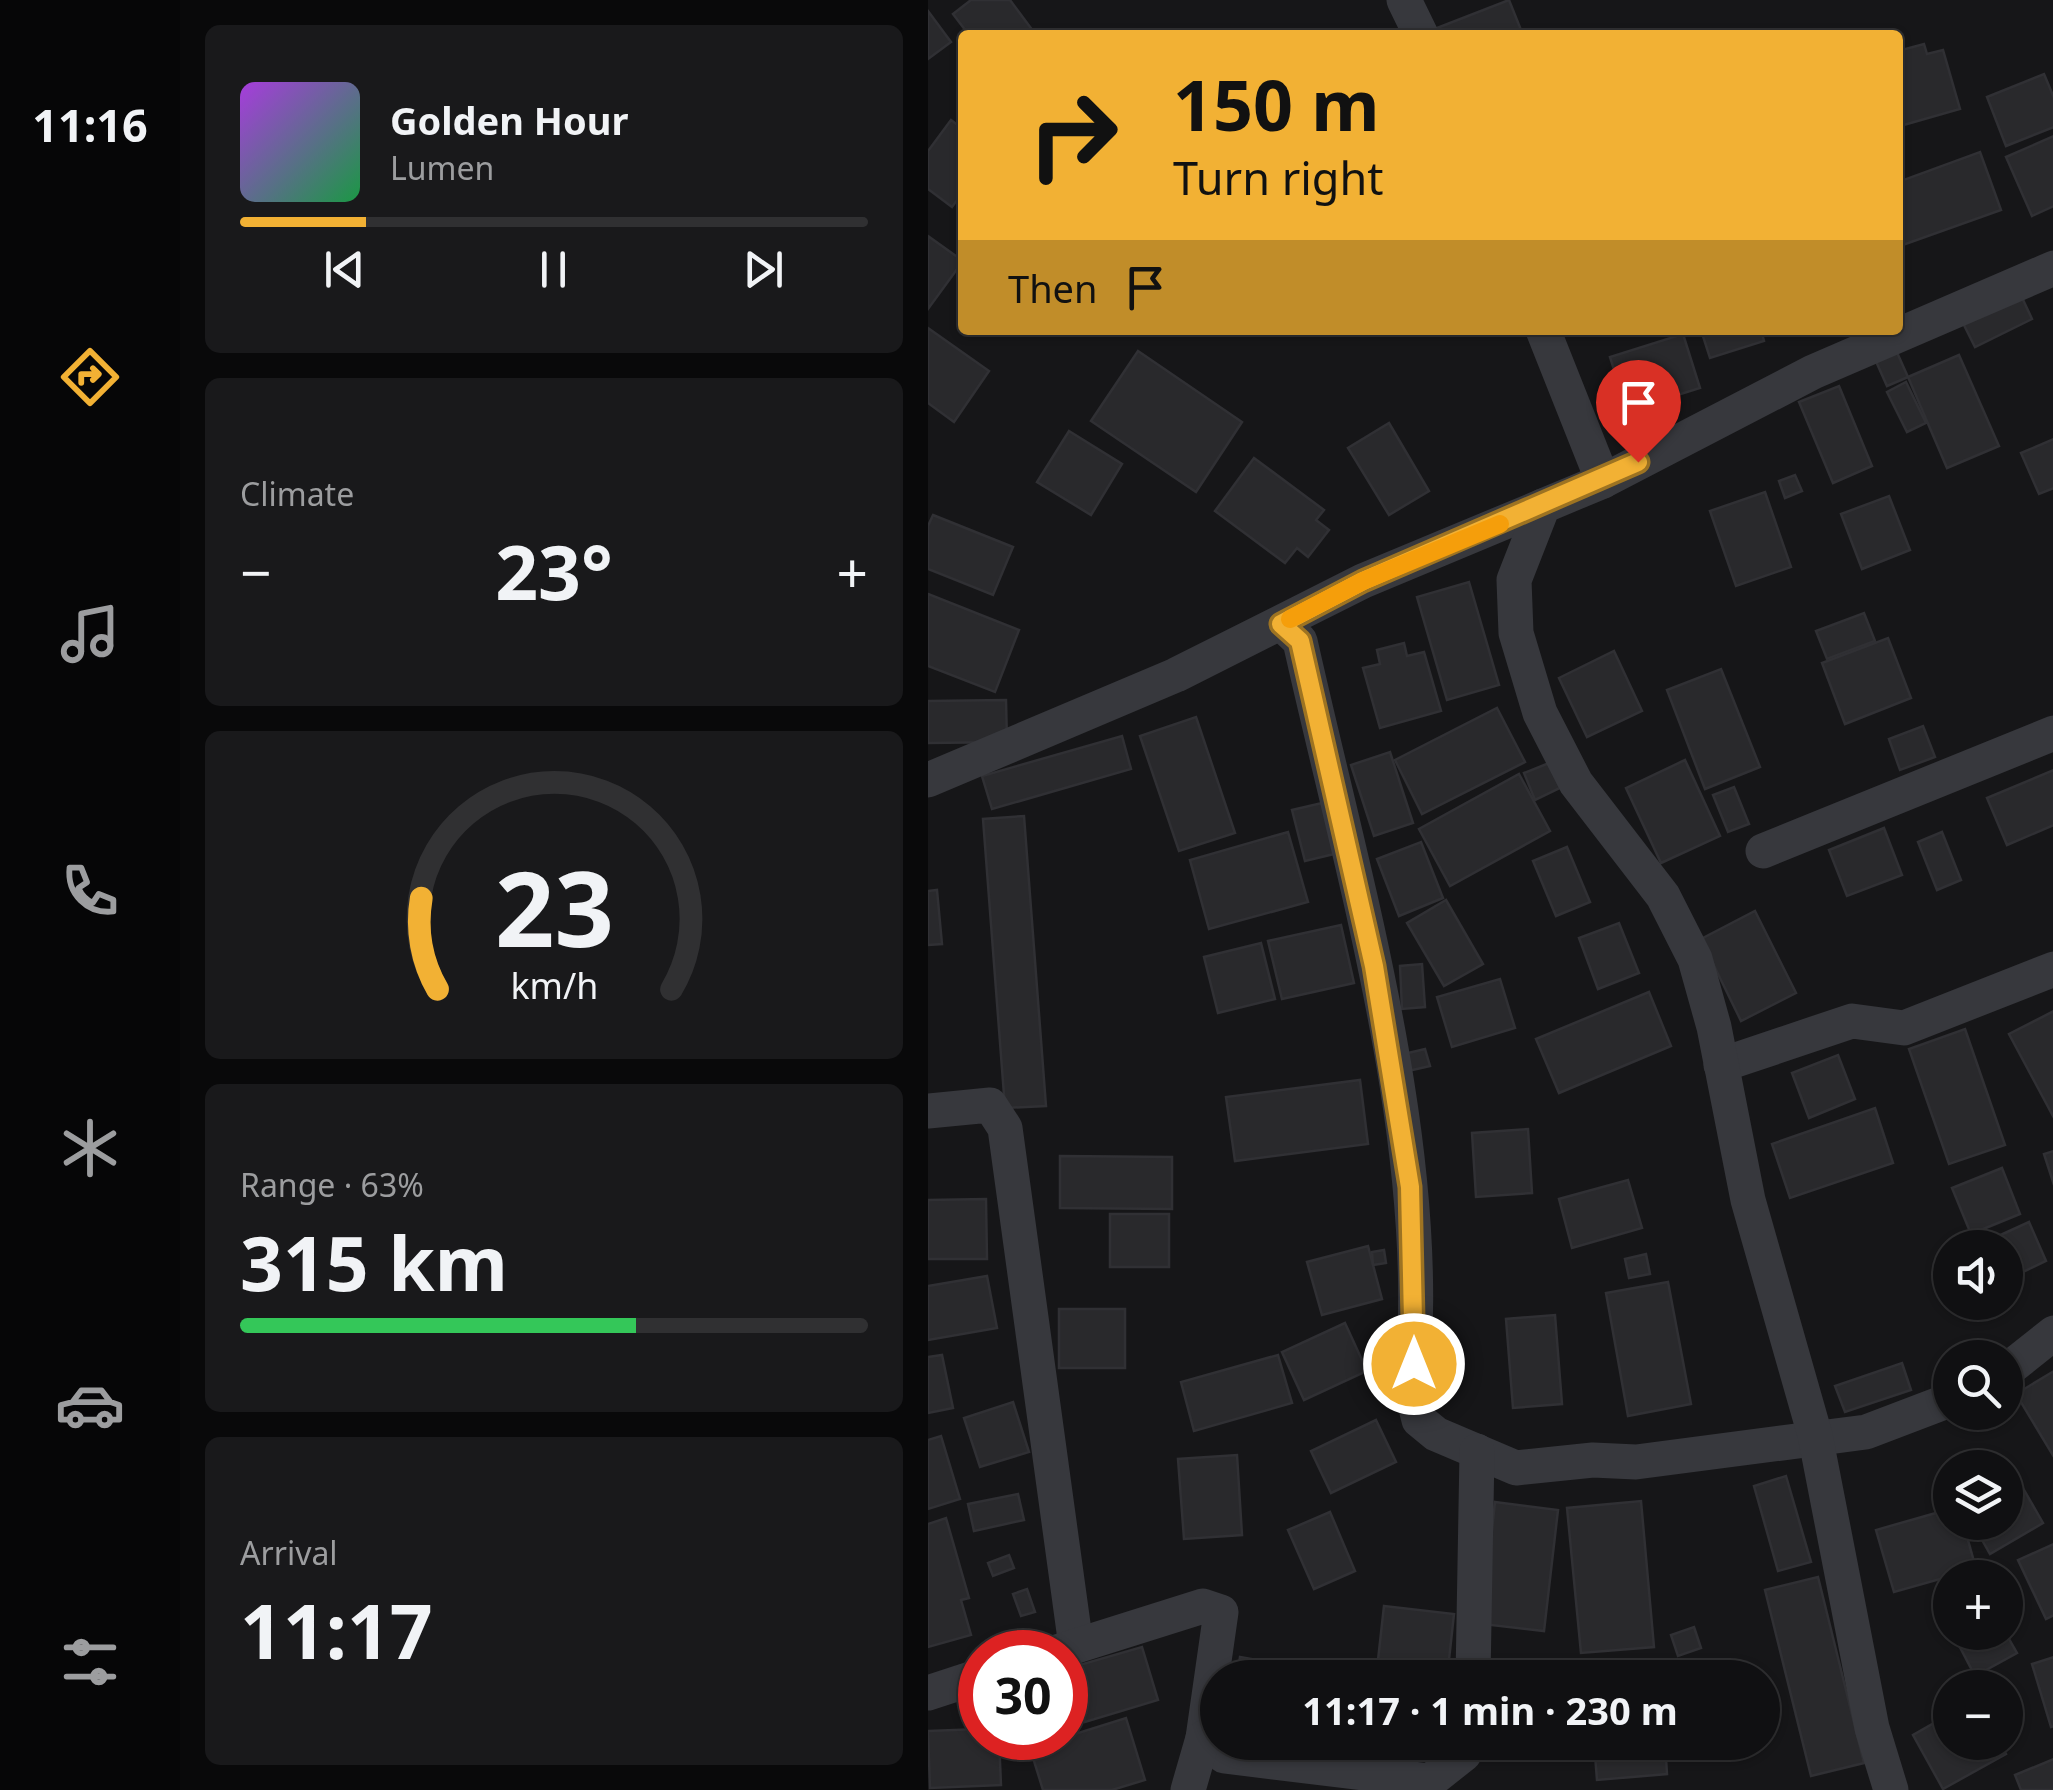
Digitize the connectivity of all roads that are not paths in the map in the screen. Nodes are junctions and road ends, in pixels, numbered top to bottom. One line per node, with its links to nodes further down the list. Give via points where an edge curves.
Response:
1 (1404, 0): 2 (street)
2 (1419, 30)
3 (2051, 275): 5 (street, via 1813,372)
4 (1544, 335): 5 (street)
5 (1603, 481): 6 (street)
6 (1543, 506): 7 (street, via 1363,581); 12 (street, via 1514,580 1516,633 1540,713 1576,783 1663,896 1695,959)
7 (1281, 624): 9 (street); 18 (street, via 1300,641 1380,1002 1410,1187 1412,1406 1436,1434)
8 (2054, 733): 10 (street)
9 (928, 780)
10 (1763, 850)
11 (2054, 968): 12 (street, via 1904,1028 1852,1021)
12 (1721, 1065): 17 (street, via 1748,1200)
13 (928, 1110): 19 (street, via 990,1105 1005,1128)
14 (2054, 1332): 15 (street)
15 (2023, 1357)
16 (1933, 1406): 17 (street, via 1866,1432)
17 (1815, 1435): 18 (street, via 1636,1462 1516,1468); 29 (street, via 1872,1728)
18 (1477, 1450): 22 (street)
19 (1064, 1630)
20 (1088, 1642): 21 (street, via 1204,1606 1221,1612)
21 (1214, 1660)
22 (1473, 1660)
23 (958, 1683): 24 (street)
24 (928, 1693)
25 (1200, 1748): 28 (street)
26 (1257, 1760): 27 (street, via 1430,1781)
27 (1456, 1760)
28 (1188, 1790)
29 (1891, 1790)

